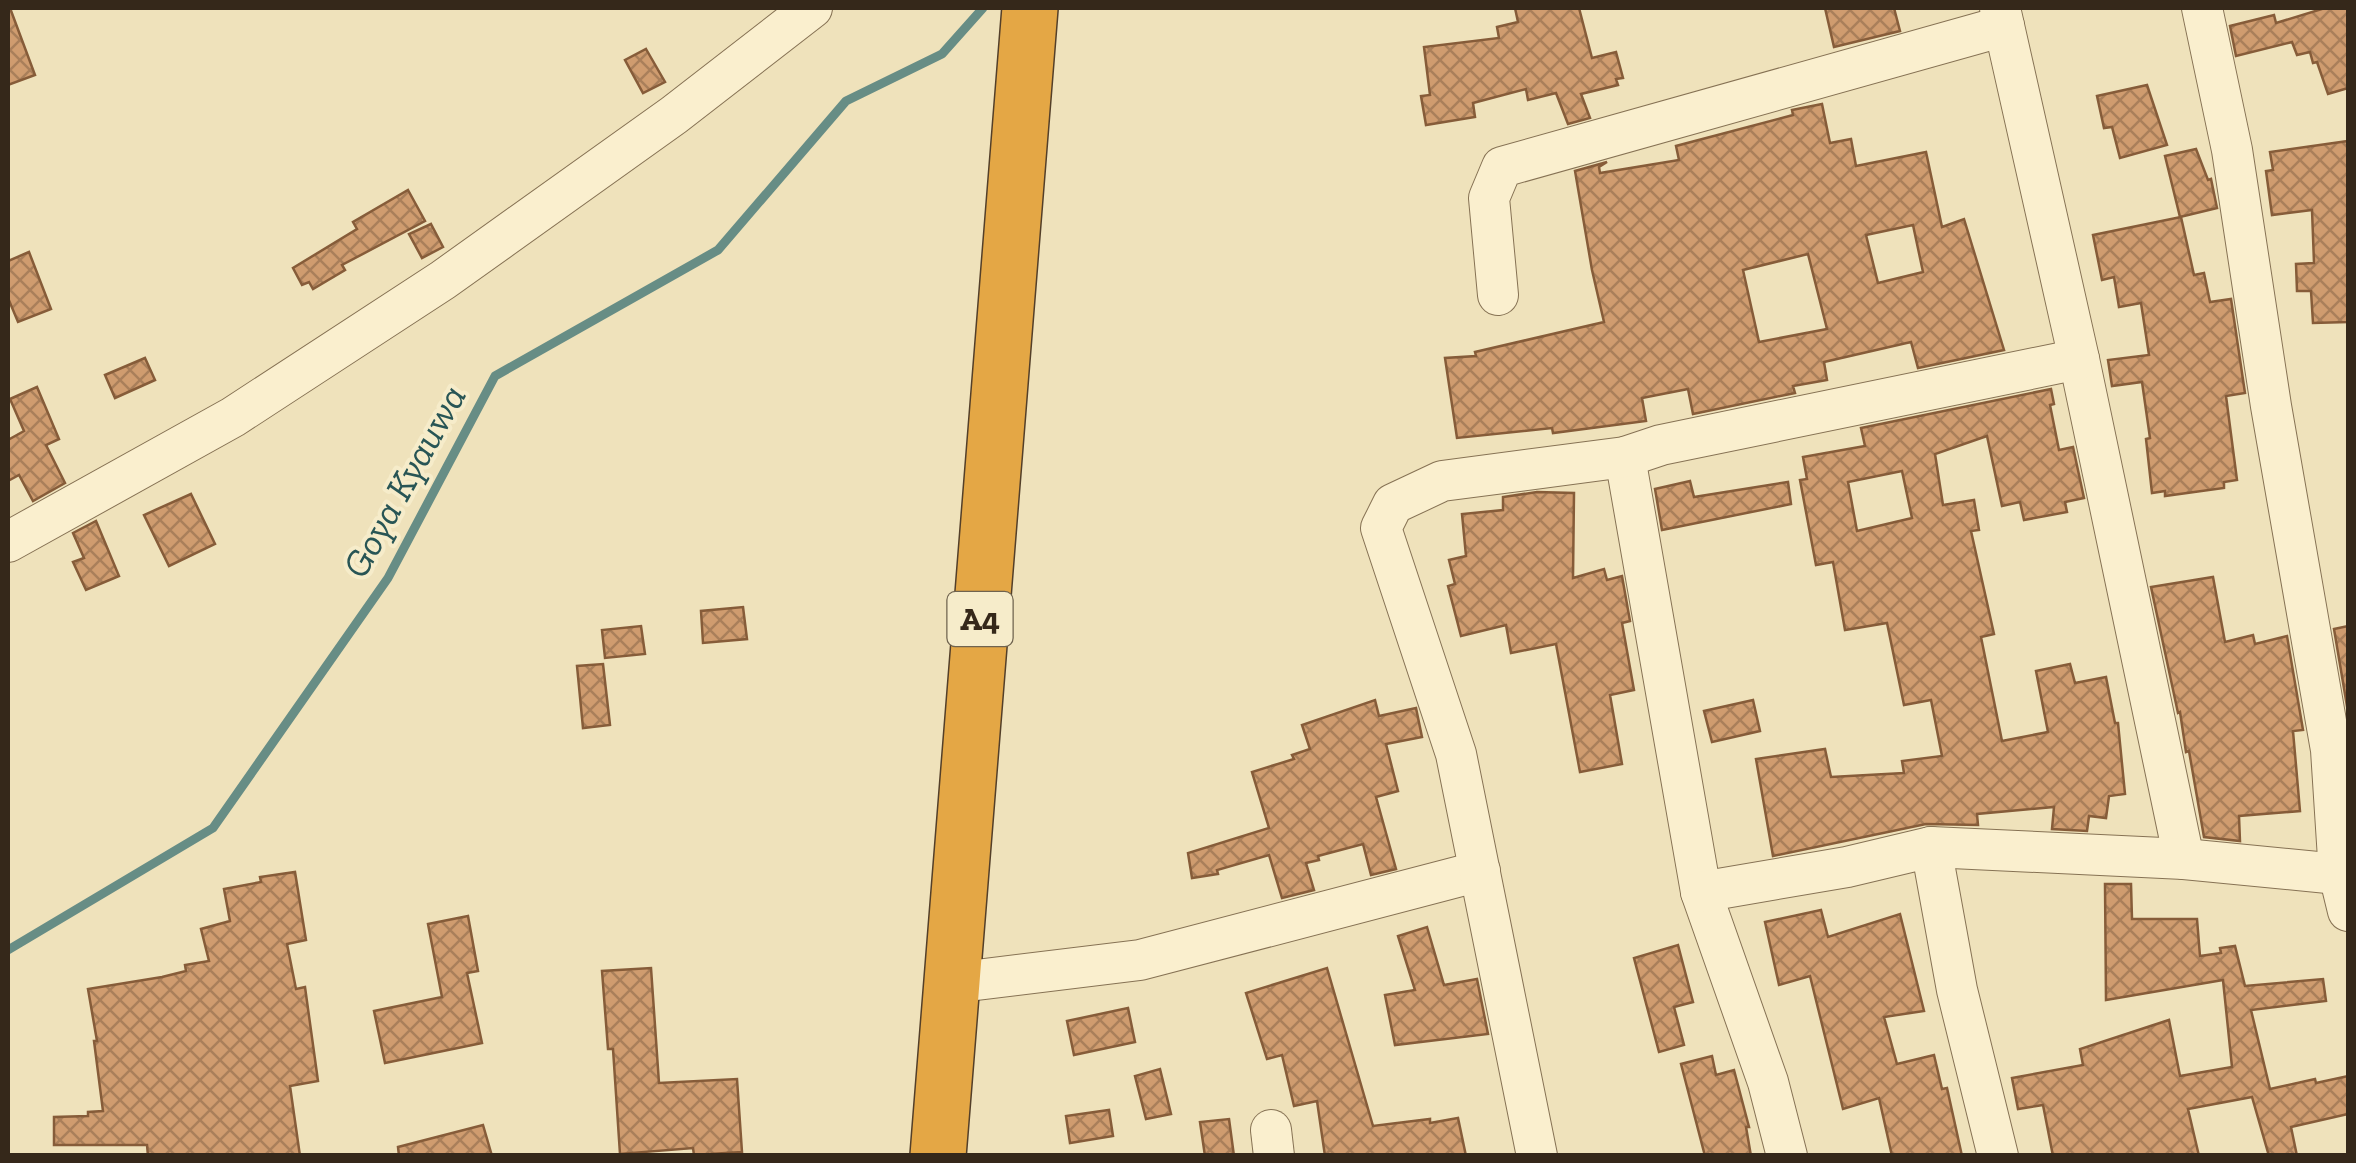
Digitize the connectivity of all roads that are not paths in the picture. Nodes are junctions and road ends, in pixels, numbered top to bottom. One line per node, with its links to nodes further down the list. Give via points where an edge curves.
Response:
1 (812, 8): 8 (street, via 443,280 233,417)
2 (1030, 8): 14 (highway, A4)
3 (2202, 8): 12 (street, via 2232,150 2330,750)
4 (2002, 16): 5 (street, via 1502,167 1489,198); 6 (street)
5 (1498, 295)
6 (2079, 360): 7 (street); 10 (street)
7 (1624, 457): 11 (street, via 1442,481 1393,504 1381,528 1456,754); 13 (street)
8 (8, 542)
9 (1932, 847): 10 (street); 13 (street); 18 (street, via 1957,990)
10 (2184, 859): 12 (street)
11 (1480, 871): 14 (street, via 1140,960); 16 (street)
12 (2345, 887)
13 (1701, 892): 17 (street)
14 (952, 983): 15 (highway, A4)
15 (938, 1156)
16 (1538, 1156)
17 (1787, 1156)
18 (1998, 1156)

